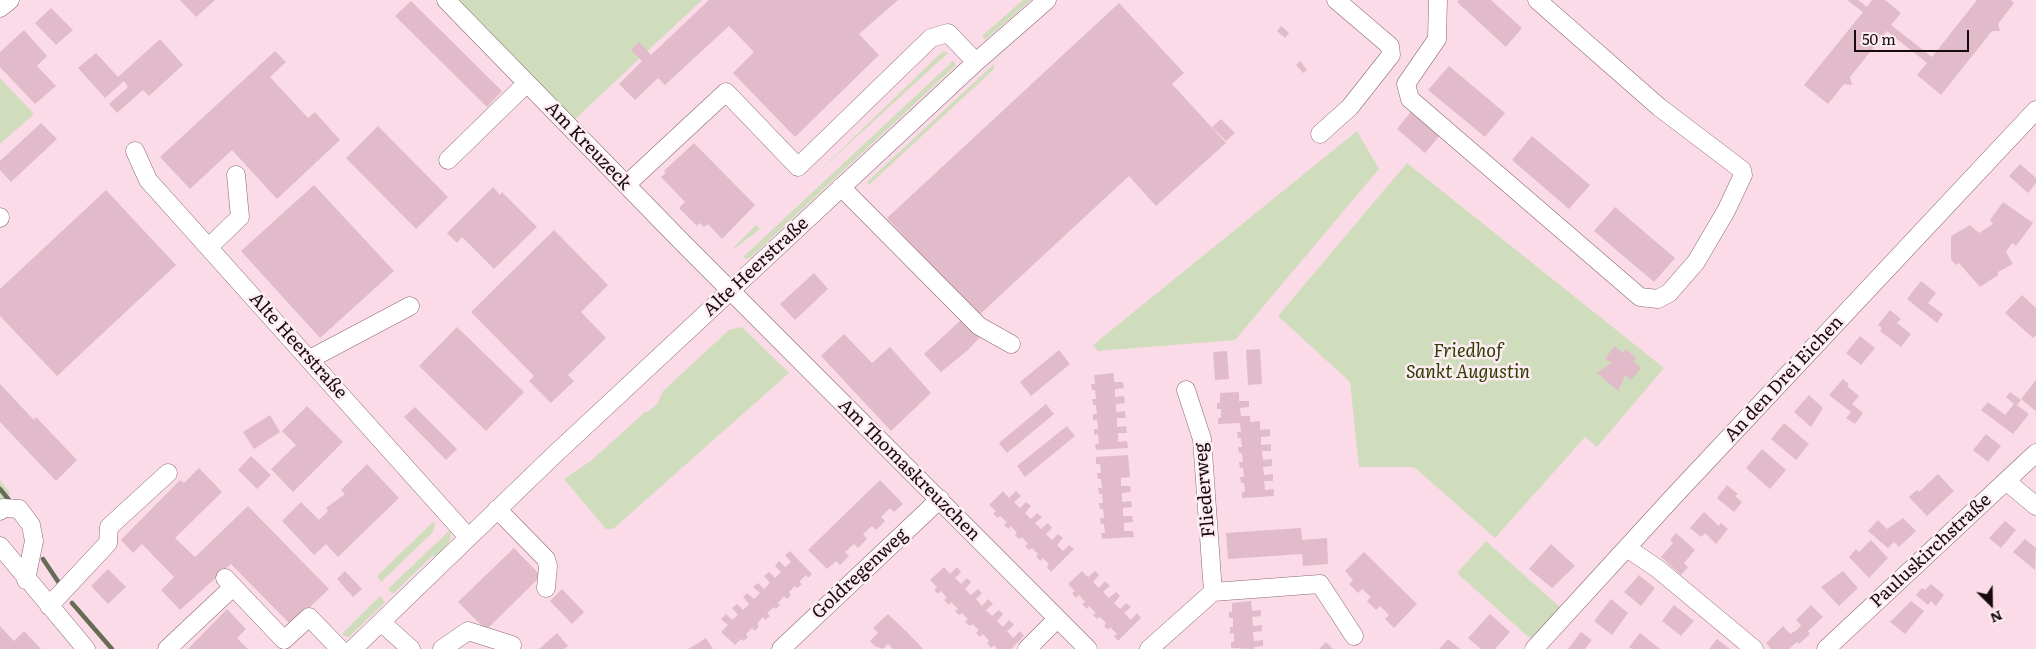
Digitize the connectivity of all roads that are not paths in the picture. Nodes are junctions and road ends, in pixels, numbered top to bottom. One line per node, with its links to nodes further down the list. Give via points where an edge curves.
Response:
1 (10, 0): 8 (street)
2 (446, 0): 11 (street, Am Kreuzeck)
3 (1047, 0): 10 (street, Alte Heerstraße)
4 (1321, 0): 9 (street)
5 (1336, 0): 13 (street, via 1388,43 1391,55 1350,107)
6 (1438, 0): 7 (street, via 1436,39 1406,84 1410,99 1640,297 1658,298 1669,293 1696,262 1726,211 1743,175 1742,170 1660,107)
7 (1537, 0)
8 (0, 8)
9 (1356, 24)
10 (976, 62): 17 (street, via 948,33 931,38 798,167 726,92); 18 (street, Alte Heerstraße)
11 (527, 83): 15 (street); 17 (street, Am Kreuzeck)
12 (2035, 113): 34 (street, An den Drei Eichen)
13 (1320, 134)
14 (135, 151): 19 (street, Alte Heerstraße, via 148,180)
15 (448, 160)
16 (236, 175): 19 (street, via 240,217)
17 (626, 185): 20 (street, Am Kreuzeck)
18 (841, 187): 20 (street, Alte Heerstraße); 22 (street, via 979,326)
19 (209, 247): 23 (street, Alte Heerstraße)
20 (731, 290): 28 (street, Am Thomaskreuzchen); 30 (street, Alte Heerstraße)
21 (410, 306): 23 (street)
22 (1011, 344)
23 (310, 359): 32 (street, Alte Heerstraße)
24 (1186, 390): 37 (street, Fliederweg, via 1202,439)
25 (2036, 453): 27 (street, Pauluskirchstraße)
26 (168, 473): 38 (street, via 109,528 108,543)
27 (2006, 481): 29 (street); 56 (street, Pauluskirchstraße)
28 (940, 499): 39 (street, Am Thomaskreuzchen); 50 (street, Goldregenweg)
29 (2036, 506)
30 (497, 508): 32 (street, Alte Heerstraße); 36 (street, via 546,559)
31 (0, 511): 35 (street, via 3,508 19,509 31,525 34,541)
32 (468, 536): 40 (street, Alte Heerstraße)
33 (0, 546): 35 (street)
34 (1628, 548): 54 (street, An den Drei Eichen); 55 (street)
35 (26, 580): 38 (street)
36 (546, 588)
37 (1212, 592): 41 (street, via 1320,584); 53 (street)
38 (49, 606): 44 (street)
39 (1057, 619): 51 (street); 52 (street, Am Thomaskreuzchen)
40 (381, 622): 47 (street, Alte Heerstraße); 48 (street)
41 (1354, 636)
42 (280, 645): 45 (street, via 229,582); 46 (street, via 309,617)
43 (512, 645): 49 (street, via 468,631)
44 (86, 649)
45 (167, 649)
46 (340, 649)
47 (353, 649)
48 (411, 649)
49 (442, 649)
50 (781, 649)
51 (1027, 649)
52 (1088, 649)
53 (1149, 649)
54 (1534, 649)
55 (1754, 649)
56 (1826, 649)

